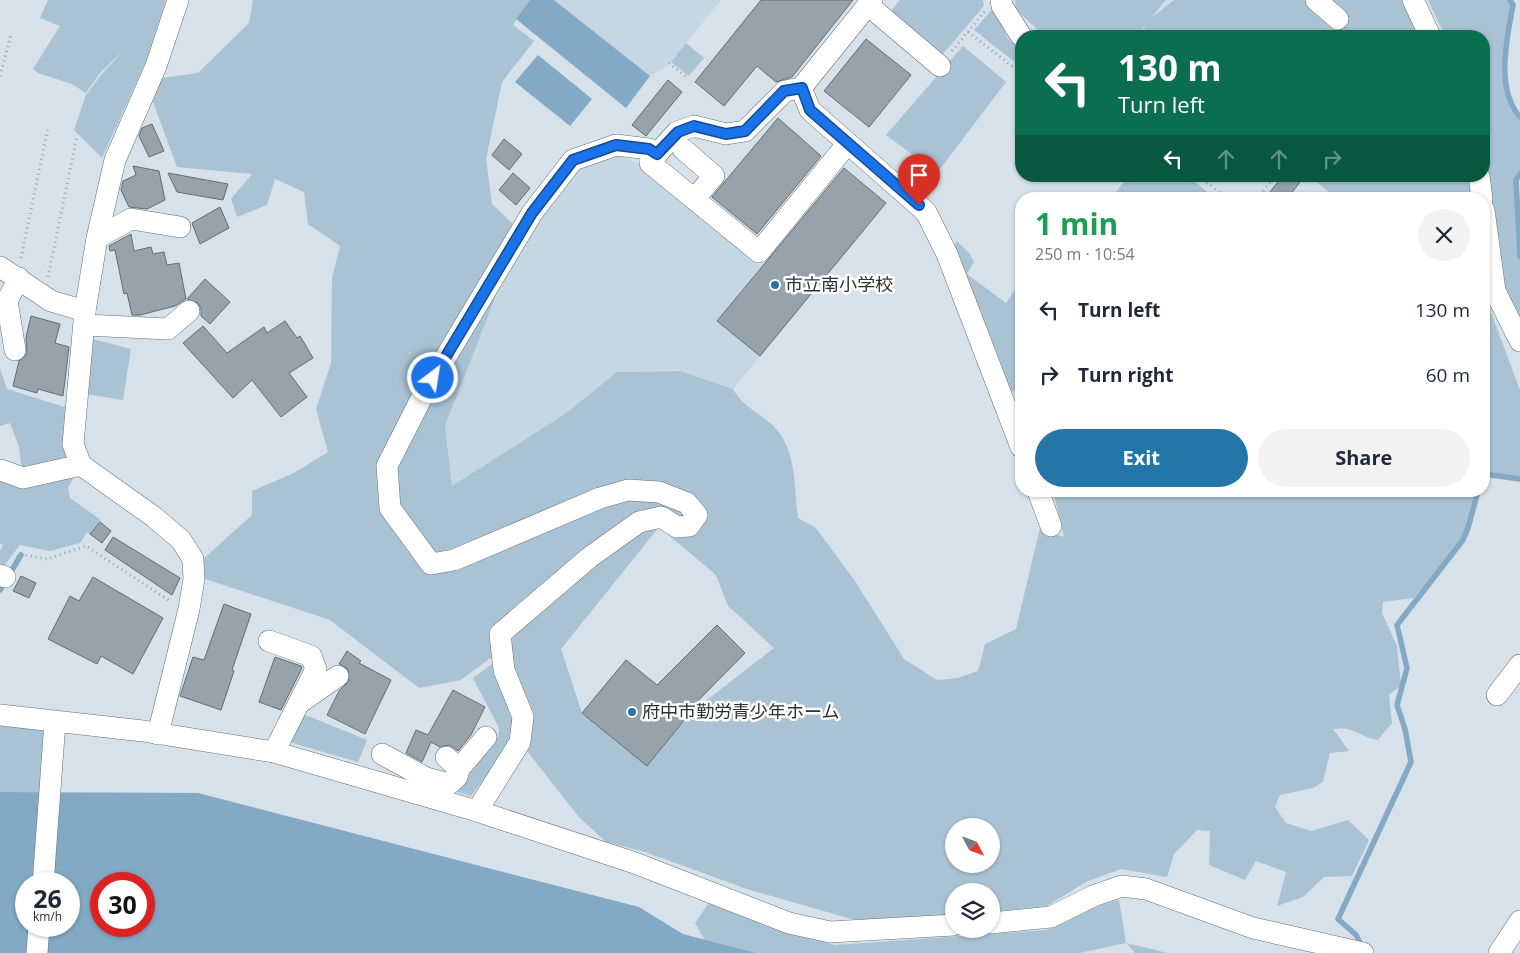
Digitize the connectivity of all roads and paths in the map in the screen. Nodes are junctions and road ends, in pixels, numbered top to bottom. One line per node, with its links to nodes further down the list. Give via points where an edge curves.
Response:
1 (178, 0): 26 (street, via 156,66 115,160)
2 (1316, 0): 6 (street)
3 (1413, 0): 8 (street)
4 (870, 2): 11 (street); 16 (street)
5 (995, 3): 7 (street, via 1002,6); 9 (path)
6 (1338, 19)
7 (1017, 30)
8 (1427, 30)
9 (968, 32): 11 (path); 13 (path)
10 (11, 35): 14 (path)
11 (946, 59)
12 (670, 63): 15 (path)
13 (1015, 68)
14 (0, 76)
15 (688, 78)
16 (802, 88): 19 (street, via 810,110); 21 (street, via 784,91 745,131 726,134 694,126 678,132)
17 (48, 127): 27 (path)
18 (77, 136): 28 (path)
19 (848, 143): 24 (street, via 759,252); 34 (street, via 926,212)
20 (682, 149): 24 (street, via 714,176)
21 (657, 154): 24 (street, via 650,162); 53 (street, via 649,149 616,145 573,160 528,219 424,394 387,466 390,508 431,564 454,560 600,498 628,490 659,492 687,502 697,515 689,526 677,527 661,517 639,522 590,557 500,634 504,670 523,717 520,742)
22 (1206, 182): 23 (path)
23 (1218, 192)
24 (695, 198)
25 (180, 227): 26 (street, via 130,220)
26 (97, 238): 31 (street)
27 (13, 270): 31 (street, via 51,301); 33 (street, via 7,302)
28 (47, 282)
29 (1490, 293): 32 (street)
30 (189, 311): 31 (street, via 168,328)
31 (85, 318): 35 (street, via 73,444)
32 (1520, 340)
33 (15, 350)
34 (1014, 405)
35 (81, 465): 36 (street, via 23,478); 48 (street, via 154,517 181,540 193,559 194,579)
36 (0, 470)
37 (1040, 497): 38 (street)
38 (1051, 526)
39 (3, 576): 40 (path, via 19,554 47,559 86,546)
40 (174, 603)
41 (269, 641): 45 (street, via 311,656 316,669)
42 (1520, 665): 44 (street)
43 (338, 676): 45 (street)
44 (1497, 695)
45 (299, 703): 50 (street)
46 (0, 715): 47 (street)
47 (55, 729): 48 (street); 54 (street)
48 (158, 734): 50 (street)
49 (486, 737): 52 (street, via 452,763 457,777 449,784)
50 (274, 752): 52 (street)
51 (382, 754): 52 (street)
52 (424, 787): 53 (street)
53 (477, 811): 57 (street, via 636,863 789,923 830,932)
54 (44, 872)
55 (1520, 921): 61 (street)
56 (1000, 922): 60 (street, via 1051,916 1122,886 1146,889 1253,928)
57 (945, 926)
58 (39, 937): 59 (street)
59 (37, 953)
60 (1362, 953)
61 (1499, 953)

